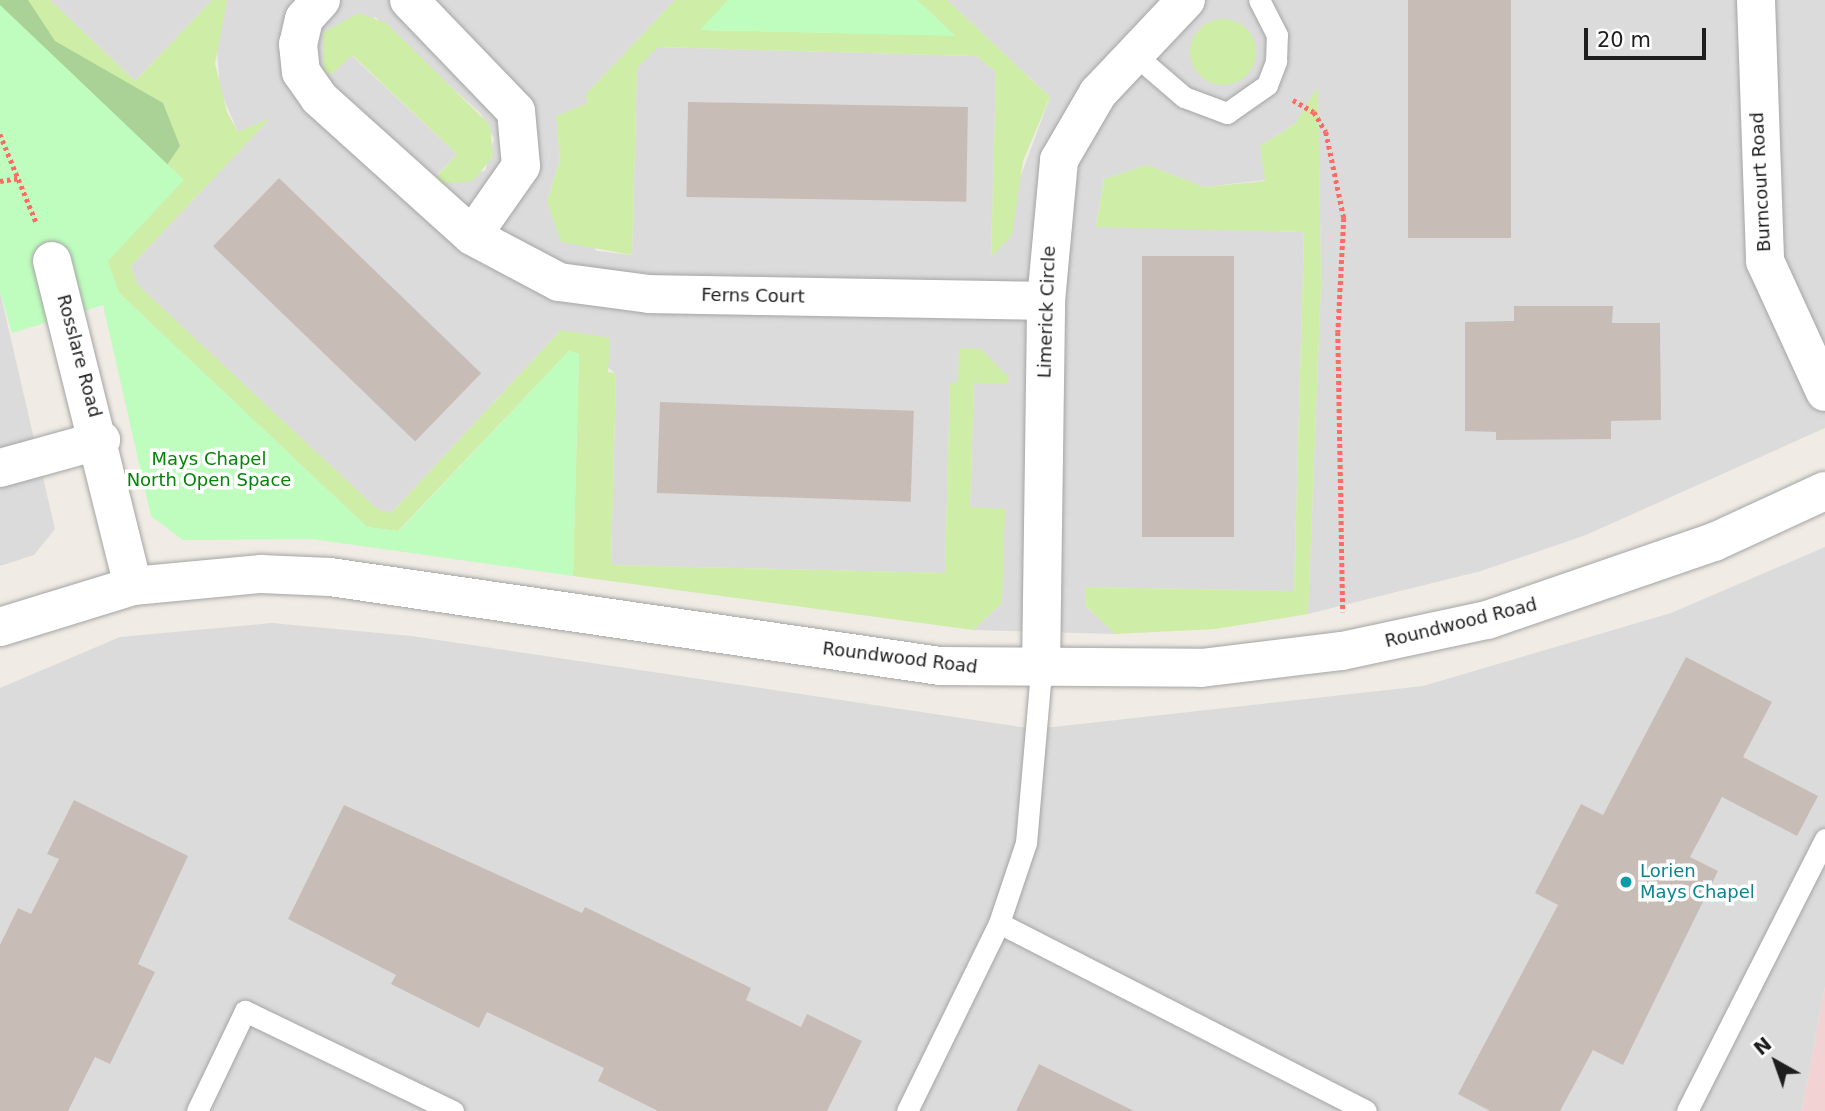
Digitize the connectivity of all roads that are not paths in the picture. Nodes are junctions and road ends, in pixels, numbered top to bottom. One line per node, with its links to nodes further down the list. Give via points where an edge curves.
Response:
1 (321, 0): 7 (street, Ferns Court, via 304,19 301,72 319,98)
2 (409, 0): 7 (street, via 516,111 521,166)
3 (1186, 0): 6 (street, Limerick Circle)
4 (1259, 0): 6 (lane, via 1277,35 1267,85 1227,113 1204,110)
5 (1756, 0): 10 (street, Burncourt Road, via 1765,261)
6 (1134, 54): 9 (street, Limerick Circle, via 1098,93 1059,160)
7 (472, 236): 9 (street, Ferns Court, via 559,282 610,290)
8 (52, 261): 11 (street, Rosslare Road)
9 (1046, 301): 16 (street, Limerick Circle)
10 (1825, 392)
11 (101, 440): 12 (street); 14 (street, Rosslare Road)
12 (0, 468)
13 (1825, 491): 16 (street, Roundwood Road, via 1714,542 1486,620 1342,651 1201,668)
14 (133, 586): 15 (street, Roundwood Road); 16 (street, Roundwood Road, via 261,574 330,577 940,666)
15 (0, 627)
16 (1041, 670): 18 (lane, via 1026,843)
17 (1825, 839): 23 (lane)
18 (999, 923): 21 (lane); 22 (lane)
19 (197, 1111): 20 (lane, via 245,1011)
20 (453, 1111)
21 (907, 1111)
22 (1366, 1111)
23 (1687, 1111)

